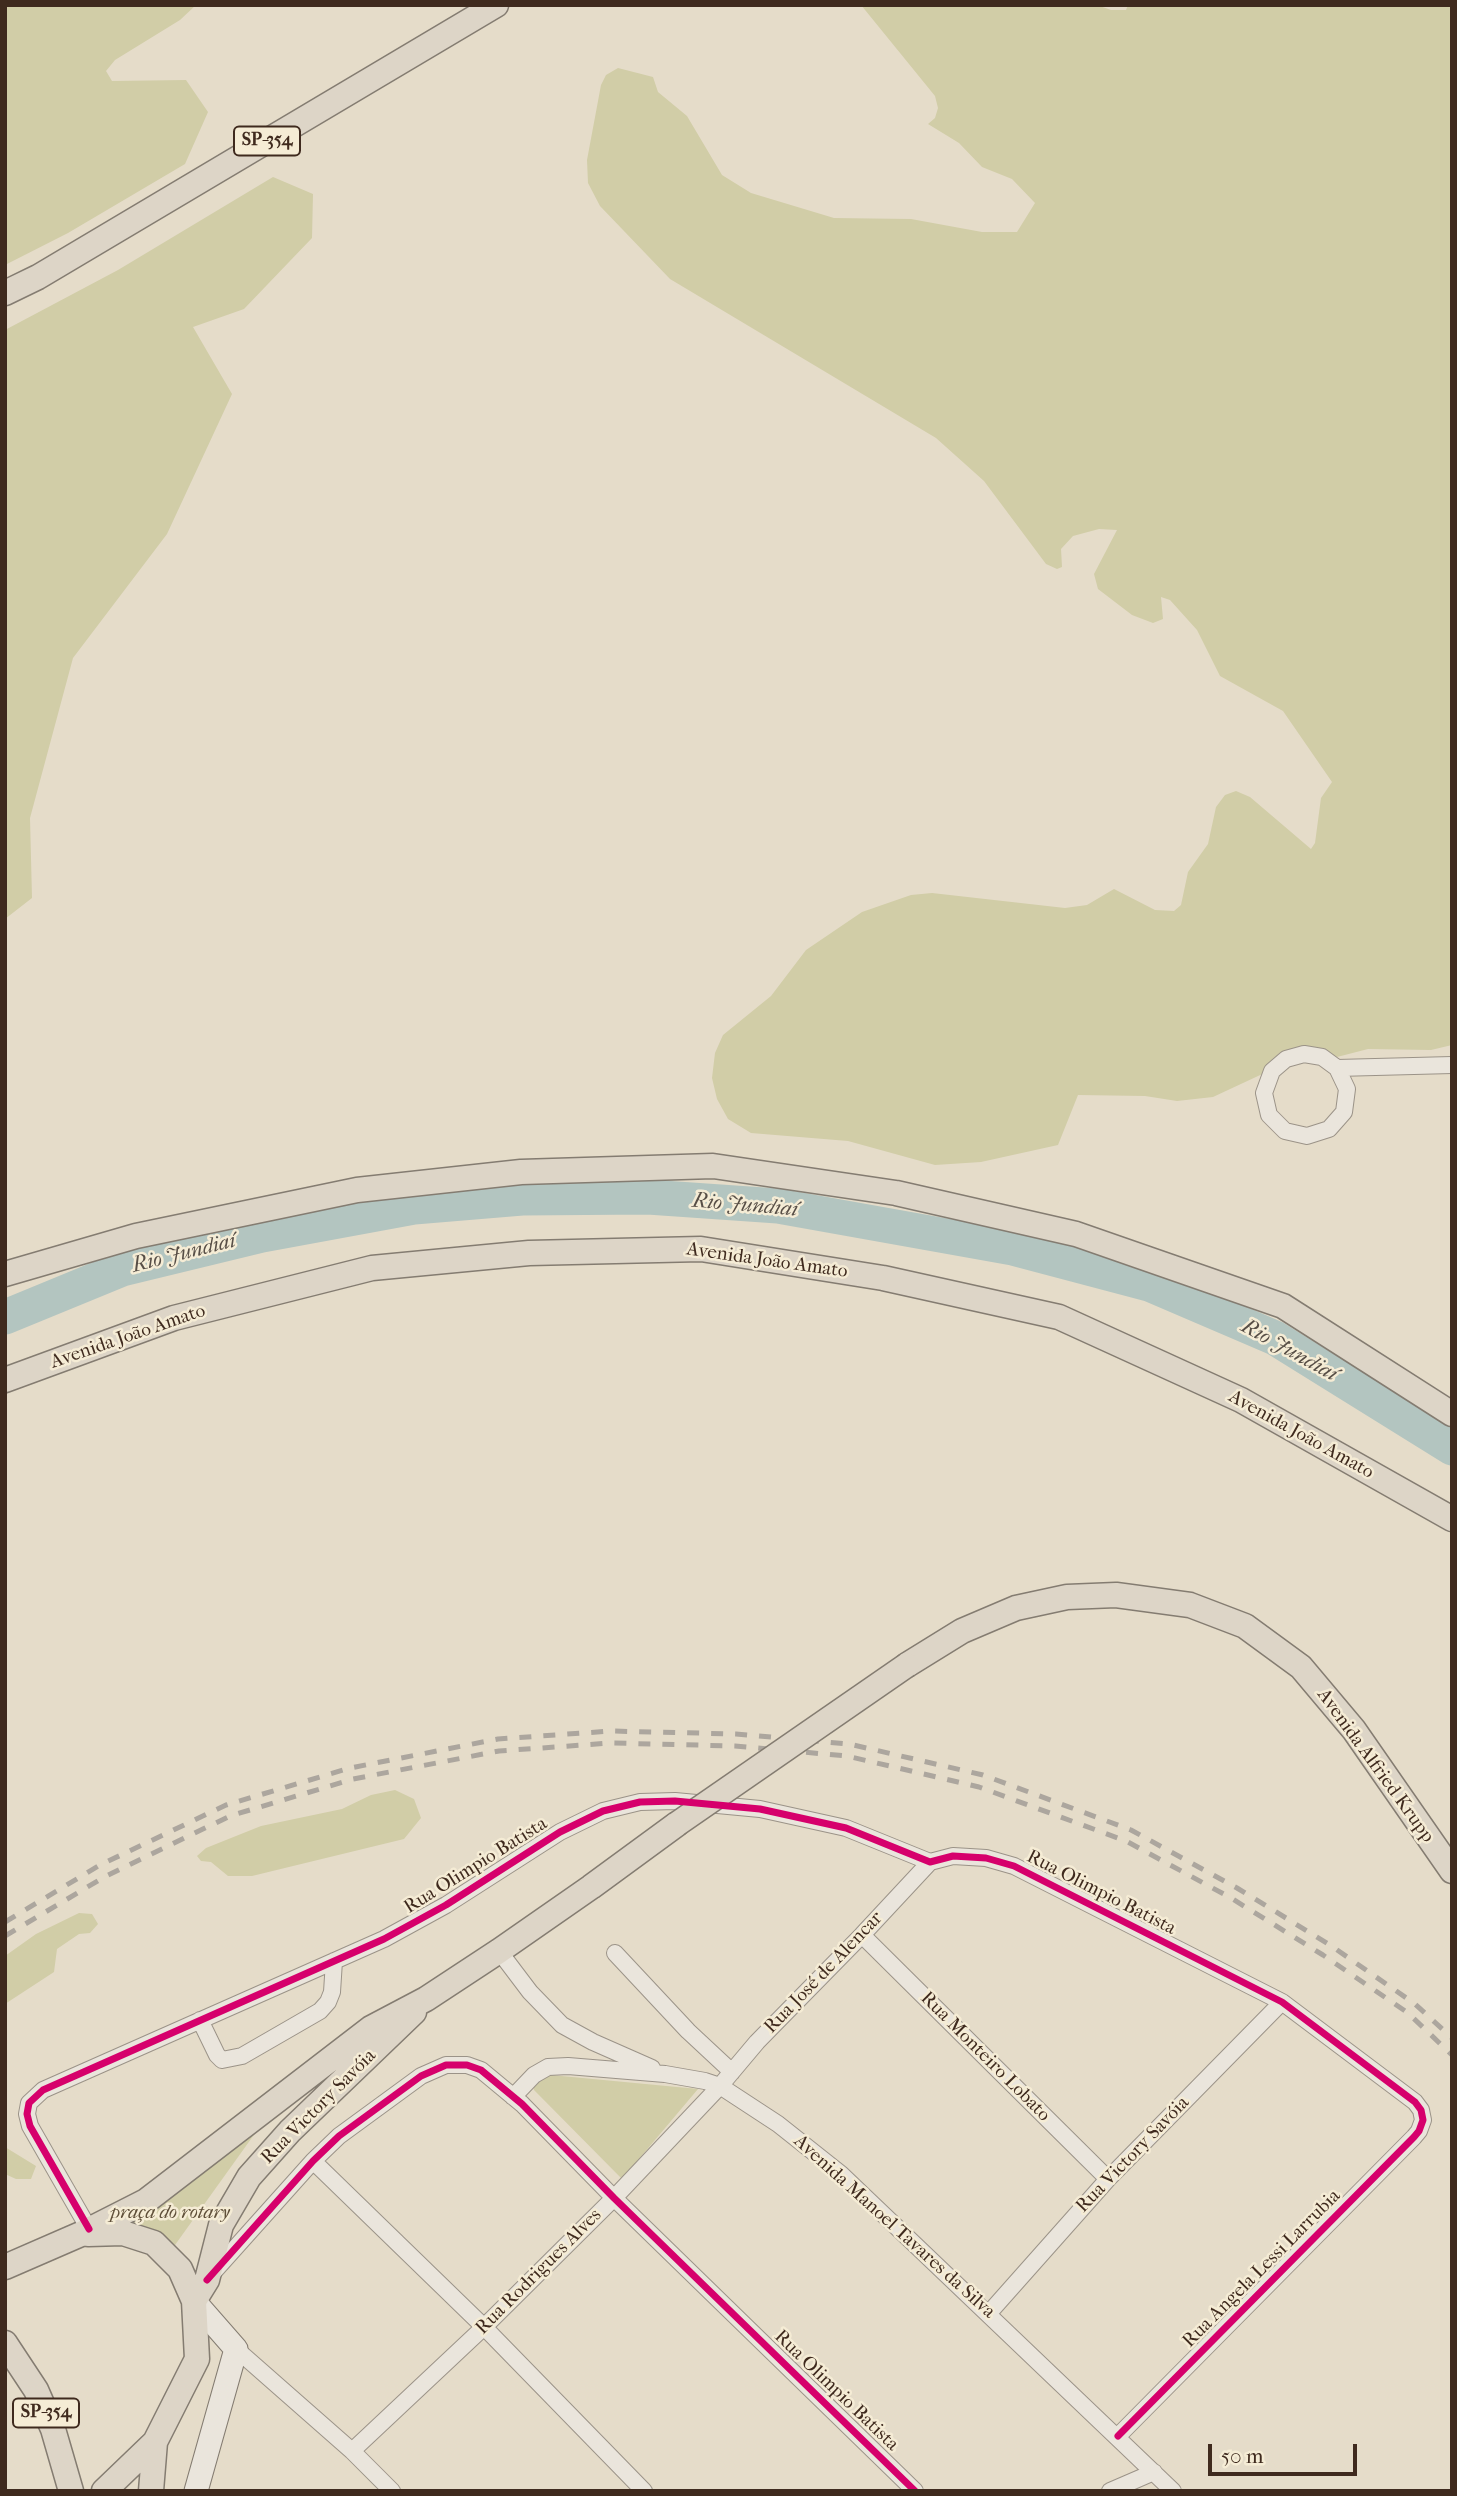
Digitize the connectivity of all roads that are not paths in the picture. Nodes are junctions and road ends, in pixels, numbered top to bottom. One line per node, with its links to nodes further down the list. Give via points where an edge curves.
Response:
1 (496, 5): 2 (main road, SP-354)
2 (38, 276): 3 (main road, SP-354); 4 (main road, SP-354)
3 (5, 293)
4 (5, 301)
5 (1452, 1065): 6 (street)
6 (1338, 1068): 6 (street, via 1322,1057 1304,1054 1286,1059 1272,1071 1264,1093 1269,1115 1285,1131 1307,1136 1329,1129 1344,1112 1347,1089)
7 (5, 1275): 9 (main road, via 136,1236 357,1190 522,1172 713,1166 896,1193 1076,1234 1283,1306)
8 (5, 1380): 10 (main road, Avenida João Amato, via 174,1318 372,1268 529,1254 701,1248 883,1278 1059,1317 1241,1400)
9 (1452, 1413)
10 (1452, 1519)
11 (930, 1862): 13 (street, Rua José de Alencar); 16 (street, Rua Olimpio Batista, via 846,1828 760,1809 640,1802 603,1811 560,1832 446,1905); 18 (street, Rua Olimpio Batista, via 953,1856 986,1857 1014,1866)
12 (1452, 1871): 14 (main road, Avenida Alfried Krupp, bridge, via 1354,1730 1301,1667 1245,1626 1190,1605 1116,1595 1067,1597 994,1617 907,1665)
13 (862, 1936): 20 (street, Rua José de Alencar); 26 (street, Rua Monteiro Lobato)
14 (499, 1951): 17 (main road, Avenida Alfried Krupp); 21 (street, via 562,2025)
15 (615, 1953): 20 (street)
16 (334, 1961): 19 (street, Rua Olimpio Batista); 19 (street, via 332,1992 320,2011 242,2056 222,2060)
17 (426, 1999): 28 (main road, via 371,2028 146,2201); 30 (main road, Rua Victory Savóia, via 249,2177 221,2225)
18 (1282, 2002): 24 (street, Rua Olimpio Batista, via 1415,2102); 26 (street, Rua Victory Savóia)
19 (200, 2020): 28 (street, Rua Olimpio Batista, via 43,2090 29,2103 30,2126)
20 (732, 2071): 22 (street, Rua José de Alencar)
21 (665, 2074): 22 (street, Avenida Manoel Tavares da Silva); 23 (street, Avenida Manoel Tavares da Silva, via 548,2067)
22 (720, 2086): 27 (street, Rua Rodrigues Alves); 32 (street, Avenida Manoel Tavares da Silva, via 779,2124 841,2174)
23 (513, 2097): 25 (street, via 481,2070 446,2065 411,2084 339,2136); 27 (street)
24 (1423, 2120): 36 (street, Rua Angela Lessi Larrubia, via 1414,2137)
25 (313, 2161): 30 (street); 33 (street)
26 (1108, 2179): 32 (street, Rua Victory Savóia)
27 (614, 2198): 33 (street, Rua Rodrigues Alves); 46 (street, Rua Olimpio Batista)
28 (85, 2232): 29 (main road); 31 (main road, via 123,2233 153,2243 180,2269)
29 (5, 2267)
30 (207, 2280): 31 (main road, Rua Victory Savóia)
31 (194, 2301): 35 (street); 37 (main road, via 197,2358)
32 (989, 2313): 36 (street, Avenida Manoel Tavares da Silva)
33 (484, 2327): 38 (street, Rua Rodrigues Alves); 45 (street)
34 (5, 2343): 40 (main road, SP-354, via 36,2390 53,2428)
35 (236, 2349): 38 (street); 43 (street)
36 (1118, 2437): 39 (street, Avenida Manoel Tavares da Silva)
37 (155, 2442): 41 (main road); 42 (main road)
38 (352, 2451): 44 (street)
39 (1154, 2472): 47 (street); 48 (street, Avenida Manoel Tavares da Silva)
40 (71, 2491)
41 (104, 2491)
42 (151, 2491)
43 (196, 2491)
44 (393, 2491)
45 (644, 2491)
46 (915, 2491)
47 (1110, 2491)
48 (1173, 2491)

